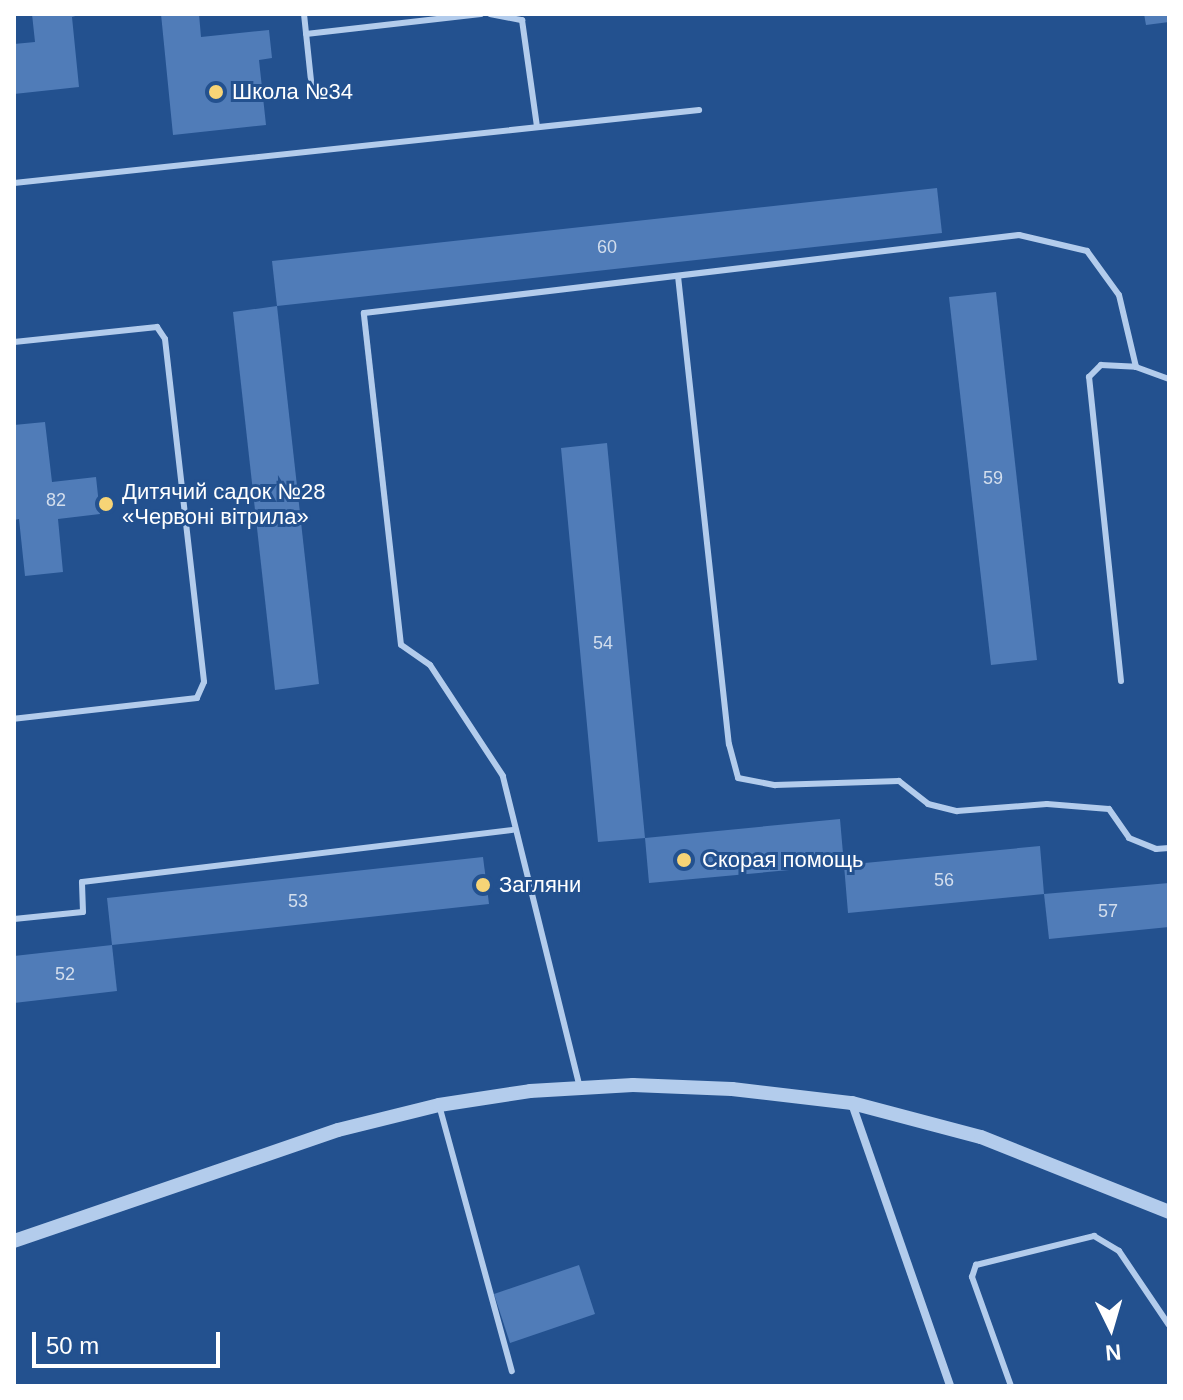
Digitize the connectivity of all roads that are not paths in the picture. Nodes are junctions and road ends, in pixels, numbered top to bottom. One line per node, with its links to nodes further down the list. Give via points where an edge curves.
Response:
1 (304, 14): 4 (lane)
2 (481, 14): 4 (lane)
3 (490, 14): 7 (lane, via 522,20)
4 (306, 34): 5 (lane)
5 (312, 90)
6 (699, 110): 7 (lane)
7 (537, 127): 8 (lane)
8 (15, 180)
9 (678, 276): 11 (lane, via 1019,235 1087,251 1119,295); 15 (lane, via 364,313 401,645 430,665 503,776); 16 (lane, via 729,744 738,778 775,785 899,781 928,804 957,811 1047,804 1109,809 1129,838 1156,849)
10 (14, 342): 14 (lane, via 157,327 165,339 204,682 197,698)
11 (1136, 367): 12 (lane); 13 (lane, via 1101,365 1089,377)
12 (1169, 379)
13 (1121, 681)
14 (14, 719)
15 (513, 830): 17 (lane, via 82,882 83,912); 18 (lane)
16 (1169, 848)
17 (14, 919)
18 (580, 1088): 19 (street, via 732,1089); 20 (street)
19 (852, 1103): 21 (street, via 981,1137); 25 (street)
20 (439, 1105): 22 (street, via 338,1130); 24 (lane)
21 (1169, 1212)
22 (14, 1241)
23 (1169, 1325): 26 (lane, via 1119,1251 1094,1236 976,1265 972,1277)
24 (512, 1371)
25 (950, 1386)
26 (1011, 1386)

